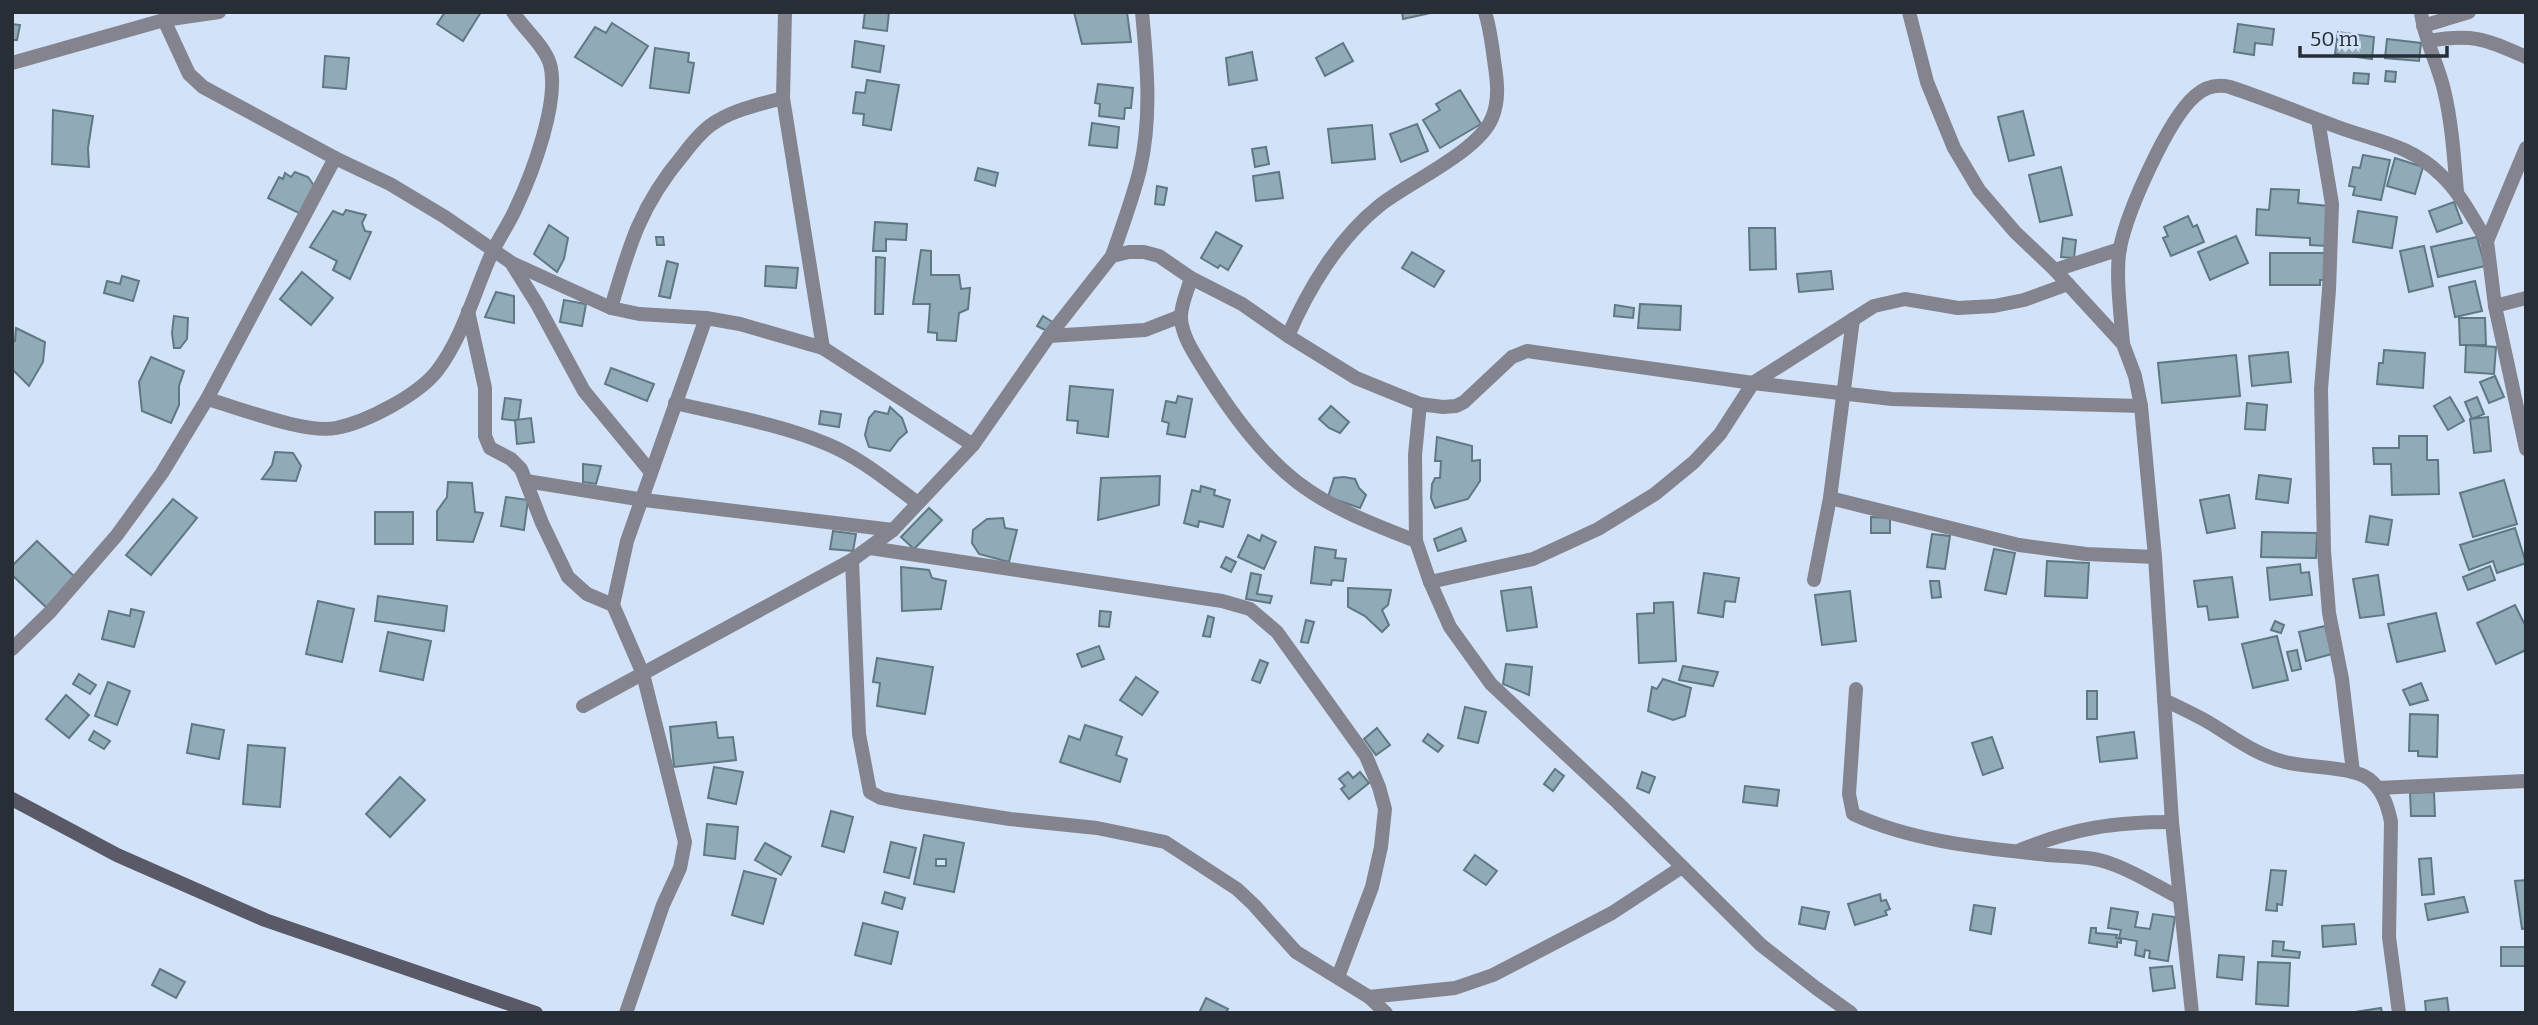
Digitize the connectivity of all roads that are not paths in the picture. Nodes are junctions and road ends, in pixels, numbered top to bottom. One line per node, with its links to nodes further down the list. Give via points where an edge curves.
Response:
1 (219, 12): 9 (street)
2 (513, 12): 20 (street, via 550,63 551,95 534,163 516,210)
3 (785, 12): 13 (street)
4 (1142, 12): 21 (street, via 1147,111 1141,166)
5 (1485, 12): 34 (street, via 1497,97 1480,138 1378,206 1335,252 1302,303)
6 (1909, 12): 23 (street, via 1927,82 1954,148 1979,190)
7 (2469, 12): 8 (street)
8 (2422, 19): 10 (street)
9 (163, 20): 12 (street); 16 (street, via 189,74 203,87)
10 (2428, 41): 11 (street, via 2456,36 2483,39); 17 (street, via 2444,90)
11 (2526, 57)
12 (12, 64)
13 (783, 98): 28 (street, via 715,122 664,177 640,217); 36 (street)
14 (2318, 120): 17 (street, via 2390,142 2440,173); 19 (street, via 2230,87 2209,87 2197,94 2151,166); 64 (street, via 2332,204 2321,389 2324,551)
15 (2526, 148): 18 (street)
16 (335, 158): 20 (street, via 390,184); 39 (street)
17 (2457, 192): 18 (street)
18 (2487, 241): 27 (street)
19 (2120, 249): 23 (street); 35 (street)
20 (492, 251): 22 (street); 29 (street)
21 (1112, 256): 24 (street, via 1144,252); 33 (street)
22 (512, 264): 28 (street); 46 (street, via 584,391)
23 (2055, 270): 25 (street)
24 (1191, 278): 30 (street); 34 (street, via 1242,304)
25 (2068, 284): 32 (street, via 1994,306 1958,308 1905,299 1874,306); 35 (street)
26 (2526, 298): 27 (street)
27 (2495, 306): 40 (street)
28 (611, 308): 31 (street)
29 (468, 310): 39 (street, via 453,346 419,388 399,403 336,428 308,428); 47 (street, via 485,388 485,436 490,448 517,464)
30 (1181, 316): 33 (street, via 1144,330); 52 (street, via 1185,335 1217,390 1273,460 1297,482 1341,509)
31 (706, 318): 36 (street); 41 (street)
32 (1853, 319): 37 (street); 38 (street)
33 (1049, 336): 44 (street)
34 (1288, 336): 42 (street, via 1356,377)
35 (2123, 344): 43 (street)
36 (823, 348): 44 (street)
37 (1753, 383): 38 (street); 42 (street, via 1527,351 1512,357 1456,406); 57 (street, via 1720,435 1655,494 1598,529 1533,559)
38 (1844, 393): 43 (street, via 1892,399); 48 (street)
39 (207, 399): 59 (street, via 117,535)
40 (2521, 400): 45 (street)
41 (675, 403): 46 (street); 50 (street, via 781,428 829,445)
42 (1420, 404): 52 (street, via 1415,455)
43 (2141, 406): 54 (street)
44 (973, 445): 50 (street)
45 (2526, 449)
46 (650, 471): 49 (street)
47 (526, 481): 49 (street); 58 (street, via 568,577 587,594)
48 (1830, 498): 54 (street, via 2019,545); 56 (street)
49 (642, 499): 51 (street); 58 (street)
50 (918, 503): 51 (street)
51 (893, 530): 53 (street)
52 (1416, 541): 57 (street)
53 (870, 548): 55 (street); 72 (street, via 1222,601 1250,609 1277,632 1366,756 1385,808 1372,887)
54 (2155, 557): 62 (street)
55 (852, 560): 60 (street); 72 (street, via 859,734 870,792 901,802 1097,828 1165,842 1237,889 1296,952)
56 (1814, 580)
57 (1430, 582): 70 (street, via 1450,627 1491,684)
58 (613, 605): 60 (street)
59 (12, 649)
60 (643, 674): 63 (street); 75 (street, via 685,842 680,868)
61 (1856, 690): 69 (street, via 1849,794 1853,814 1933,838)
62 (2164, 700): 64 (street, via 2242,745 2284,762); 68 (street)
63 (583, 706)
64 (2353, 772): 66 (street)
65 (2526, 781): 66 (street)
66 (2378, 788): 79 (street, via 2391,821 2389,937)
67 (12, 799): 74 (street, via 117,855 265,920)
68 (2172, 822): 69 (street, via 2081,829); 71 (street)
69 (2019, 850): 71 (street, via 2113,864)
70 (1682, 867): 73 (street, via 1612,913 1493,975 1455,988); 77 (street, via 1761,945)
71 (2180, 898): 78 (street)
72 (1338, 977): 73 (street)
73 (1369, 997): 76 (street)
74 (536, 1013)
75 (626, 1013)
76 (1386, 1013)
77 (1852, 1013)
78 (2192, 1013)
79 (2399, 1013)

